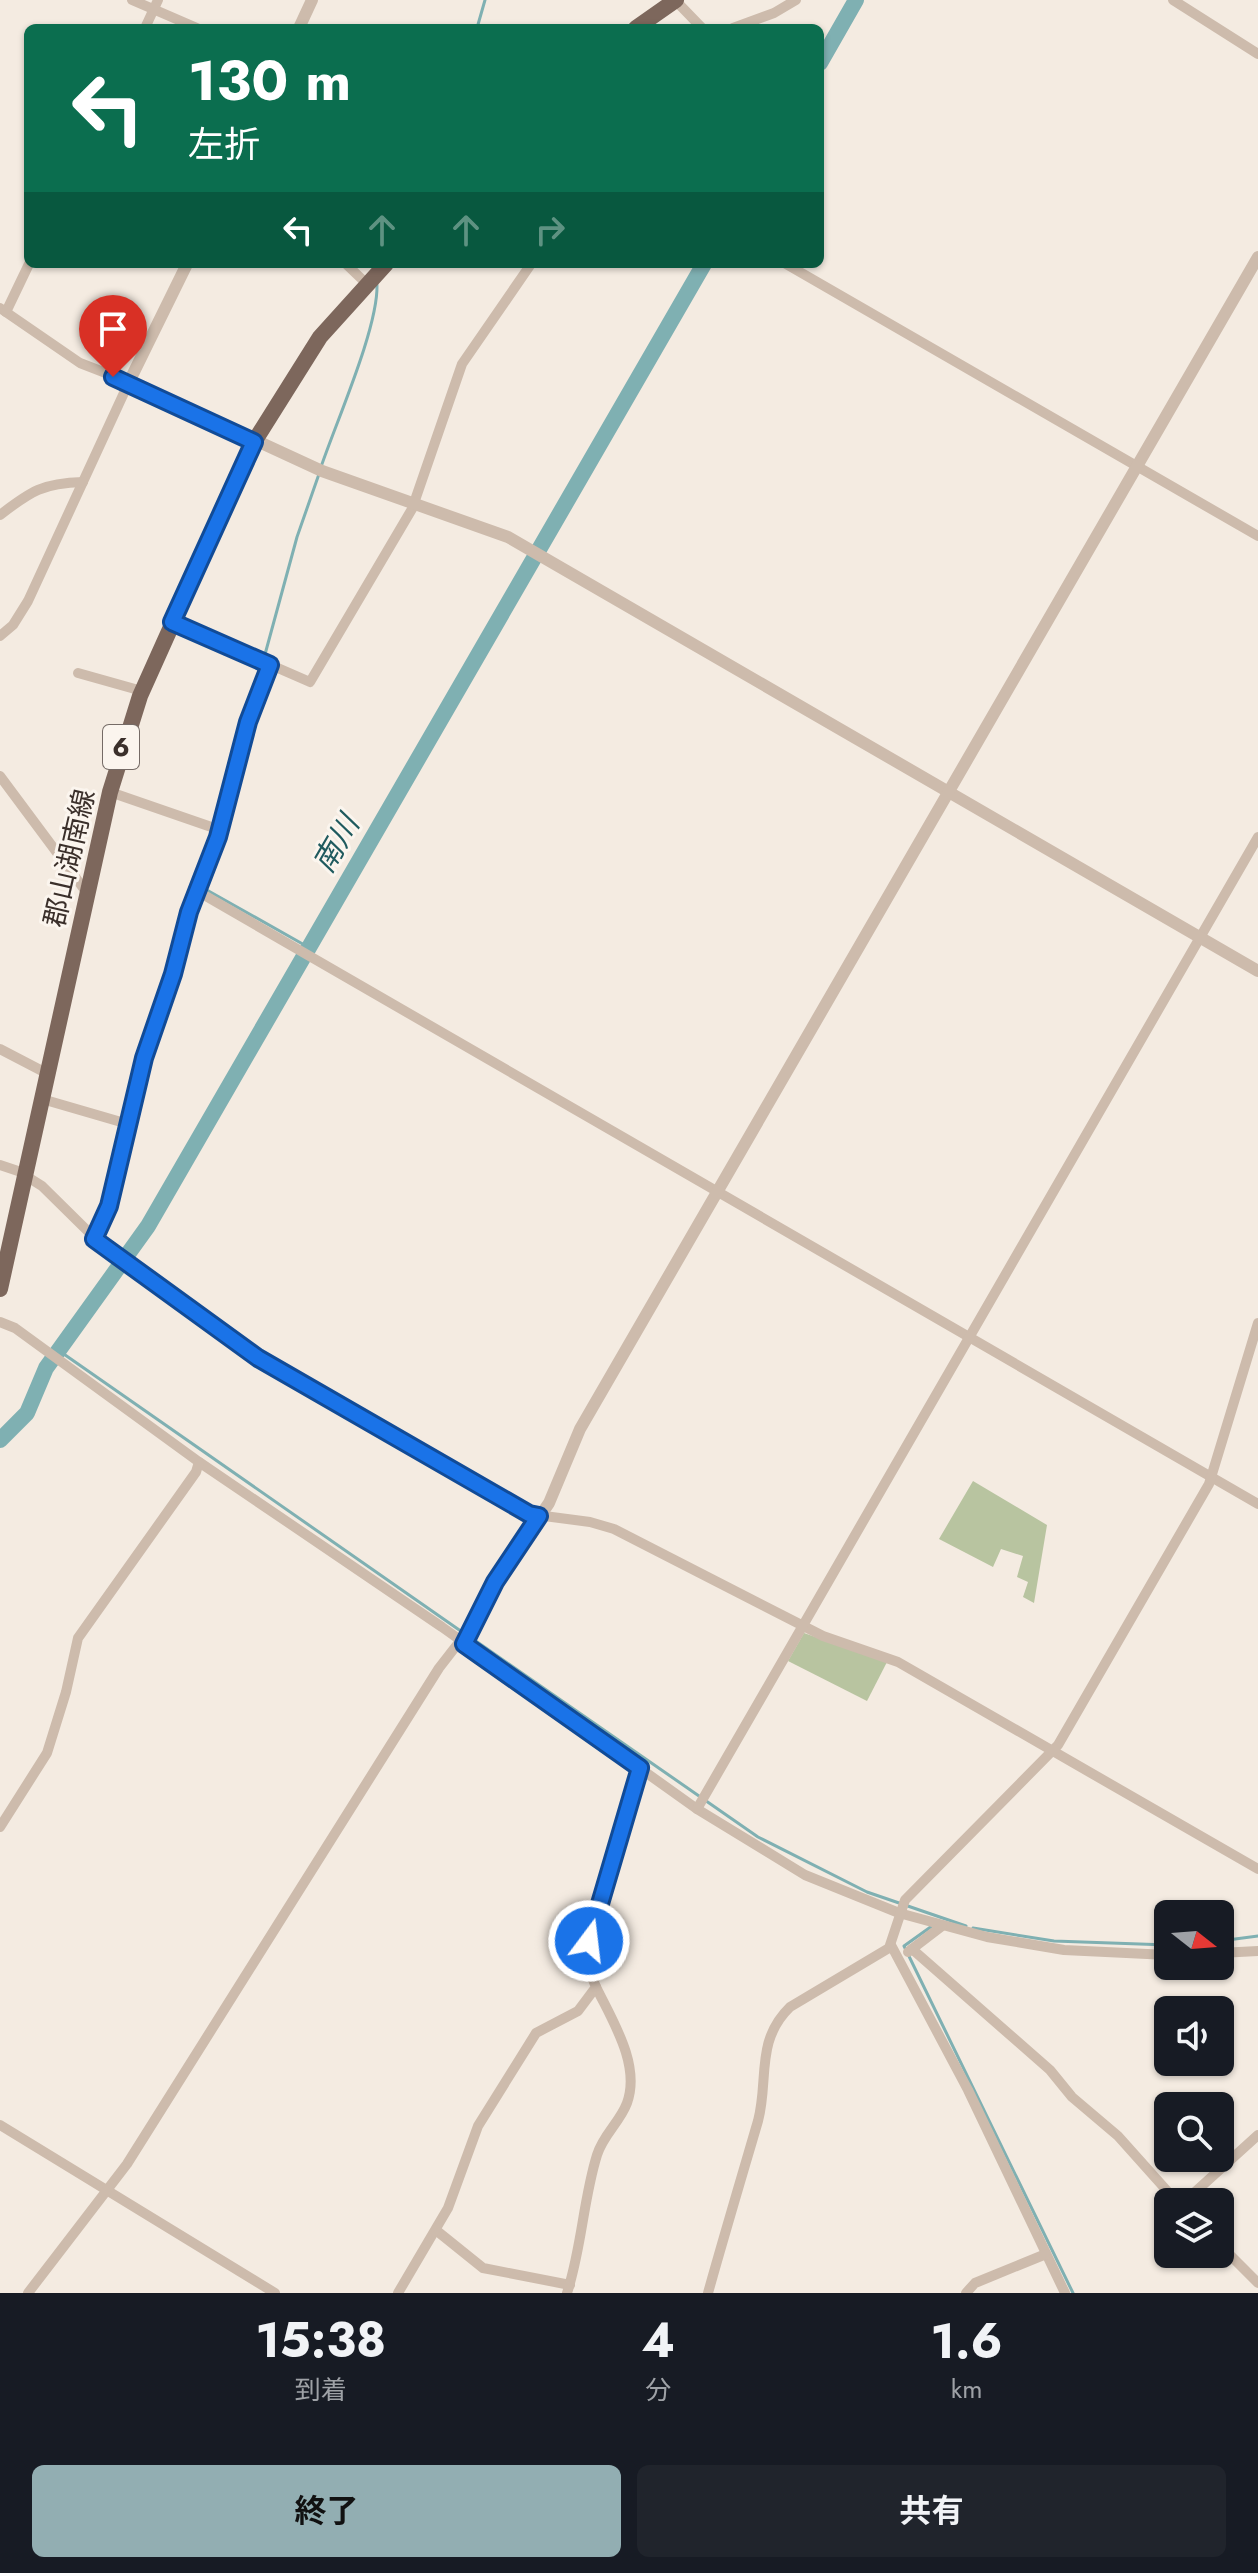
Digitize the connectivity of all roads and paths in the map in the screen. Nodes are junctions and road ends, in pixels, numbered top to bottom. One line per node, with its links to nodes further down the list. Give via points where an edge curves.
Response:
1 (132, 0): 6 (street)
2 (312, 0): 9 (street)
3 (675, 0): 10 (main road); 11 (street)
4 (796, 0): 12 (street)
5 (1173, 0): 13 (street)
6 (156, 5): 7 (street); 8 (street)
7 (147, 24)
8 (190, 24)
9 (301, 24)
10 (642, 24)
11 (698, 24)
12 (744, 24)
13 (1256, 50)
14 (1258, 257): 25 (street)
15 (27, 268): 22 (street)
16 (185, 268): 23 (street)
17 (350, 268): 21 (street)
18 (383, 268): 21 (main road, 郡山湖南線 / 6)
19 (528, 268): 27 (street, via 462,364)
20 (793, 268): 25 (street)
21 (368, 285): 24 (main road, 郡山湖南線 / 6, via 320,337)
22 (3, 310): 23 (street, via 80,363)
23 (129, 382): 24 (street); 26 (street)
24 (254, 442): 27 (street); 30 (main road, 郡山湖南線 / 6)
25 (1137, 466): 29 (street); 37 (street)
26 (83, 482): 28 (street, via 32,490); 31 (street, via 28,601)
27 (414, 502): 32 (street, via 310,682); 37 (street, via 487,527 528,549)
28 (0, 515)
29 (1258, 536)
30 (172, 622): 32 (street); 34 (main road, 郡山湖南線 / 6)
31 (0, 636)
32 (270, 665): 38 (street, via 248,722)
33 (78, 673): 34 (street)
34 (142, 691): 36 (main road, 郡山湖南線 / 6)
35 (0, 776): 41 (street)
36 (110, 792): 38 (street); 41 (main road, 郡山湖南線 / 6)
37 (948, 792): 42 (street); 50 (street)
38 (220, 830): 40 (street)
39 (1258, 837): 42 (street)
40 (197, 891): 47 (street); 50 (street)
41 (87, 893): 45 (main road, 郡山湖南線 / 6)
42 (1200, 938): 43 (street); 55 (street)
43 (1258, 971)
44 (0, 1049): 45 (street)
45 (48, 1074): 46 (main road, 郡山湖南線 / 6)
46 (42, 1099): 47 (street); 49 (main road, 郡山湖南線 / 6)
47 (128, 1124): 51 (street, via 109,1206)
48 (0, 1165): 49 (street)
49 (26, 1176): 51 (street); 52 (main road, 郡山湖南線 / 6)
50 (718, 1191): 55 (street); 59 (street, via 580,1429)
51 (94, 1239): 59 (street, via 258,1358)
52 (0, 1289)
53 (0, 1322): 56 (street)
54 (1258, 1323): 57 (street)
55 (970, 1337): 57 (street); 60 (street)
56 (199, 1462): 61 (street); 65 (street, via 78,1638 47,1753)
57 (1212, 1477): 58 (street); 62 (street)
58 (1258, 1504)
59 (539, 1516): 60 (street, via 614,1529); 61 (street)
60 (804, 1626): 62 (street, via 898,1662); 64 (street)
61 (462, 1642): 63 (street); 80 (street, via 439,1668)
62 (1053, 1752): 66 (street); 67 (street, via 996,1804)
63 (640, 1768): 64 (street); 75 (street, via 586,1956)
64 (700, 1803): 67 (street, via 805,1875)
65 (0, 1827)
66 (1258, 1869)
67 (902, 1907): 68 (street); 69 (street)
68 (942, 1926): 70 (street); 73 (street, via 1064,1950)
69 (891, 1945): 74 (street); 89 (street, via 790,2007 772,2029 763,2061 759,2117)
70 (912, 1949): 74 (street); 78 (street, via 1050,2070)
71 (1258, 1951): 72 (street)
72 (1234, 1952)
73 (1154, 1954)
74 (900, 1957): 82 (street)
75 (596, 1987): 81 (street, via 578,2011 536,2033 478,2126); 85 (street, via 622,2041 629,2100 596,2156 579,2257)
76 (0, 2125): 80 (street)
77 (1258, 2135): 79 (street)
78 (1164, 2188)
79 (1199, 2188)
80 (107, 2189): 86 (street); 87 (street)
81 (437, 2231): 85 (street, via 483,2268); 88 (street)
82 (1046, 2254): 90 (street, via 975,2283); 91 (street)
83 (1234, 2259): 84 (street)
84 (1258, 2283)
85 (568, 2289)
86 (28, 2293)
87 (275, 2293)
88 (398, 2293)
89 (708, 2293)
90 (966, 2293)
91 (1065, 2293)

